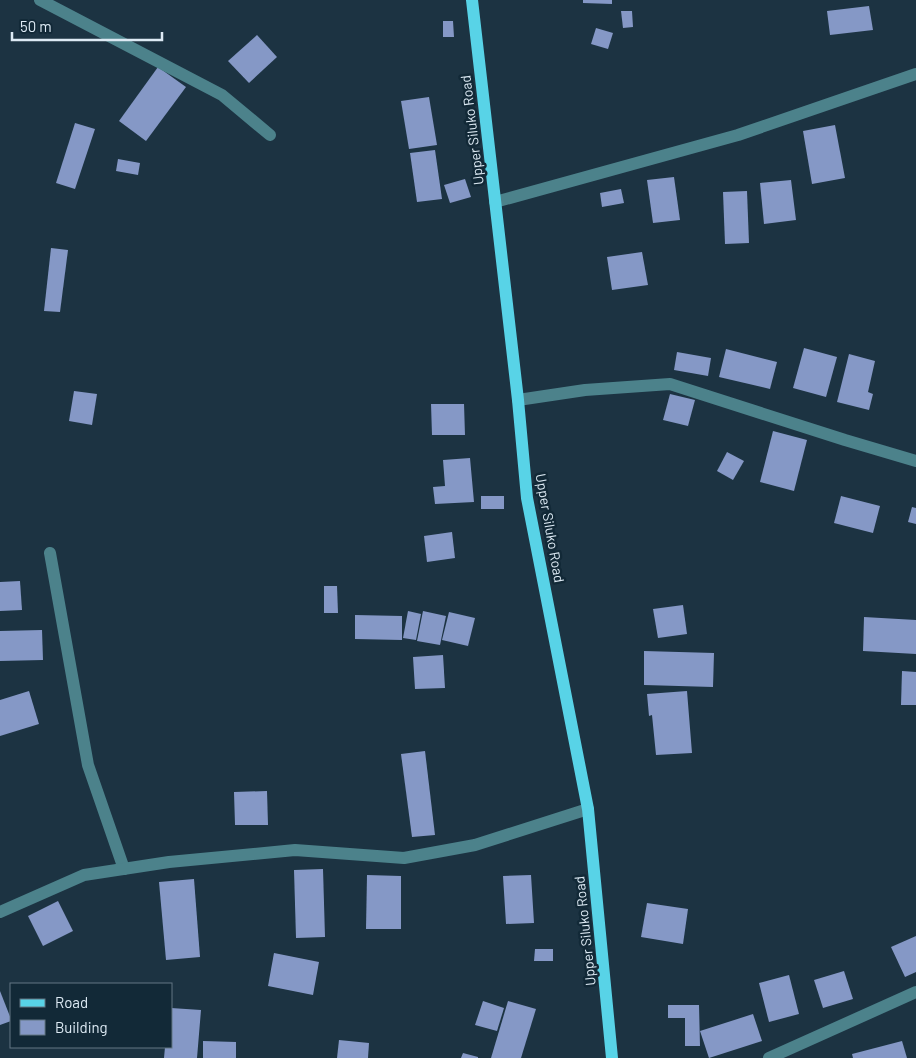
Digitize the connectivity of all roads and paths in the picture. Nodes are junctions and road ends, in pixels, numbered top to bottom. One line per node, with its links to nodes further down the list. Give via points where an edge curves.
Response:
1 (40, 0): 4 (street, via 222,96)
2 (472, 0): 5 (main road, Upper Siluko Road)
3 (916, 74): 5 (street, via 738,135)
4 (270, 135)
5 (495, 202): 6 (main road, Upper Siluko Road)
6 (518, 400): 7 (street, via 585,390 670,384); 9 (main road, Upper Siluko Road, via 527,498)
7 (916, 461)
8 (50, 553): 10 (street, via 88,765)
9 (588, 809): 10 (street, via 475,845 404,858 295,850); 13 (main road, Upper Siluko Road)
10 (124, 869): 11 (street, via 84,875)
11 (0, 912)
12 (916, 992): 14 (street)
13 (612, 1058)
14 (769, 1058)

